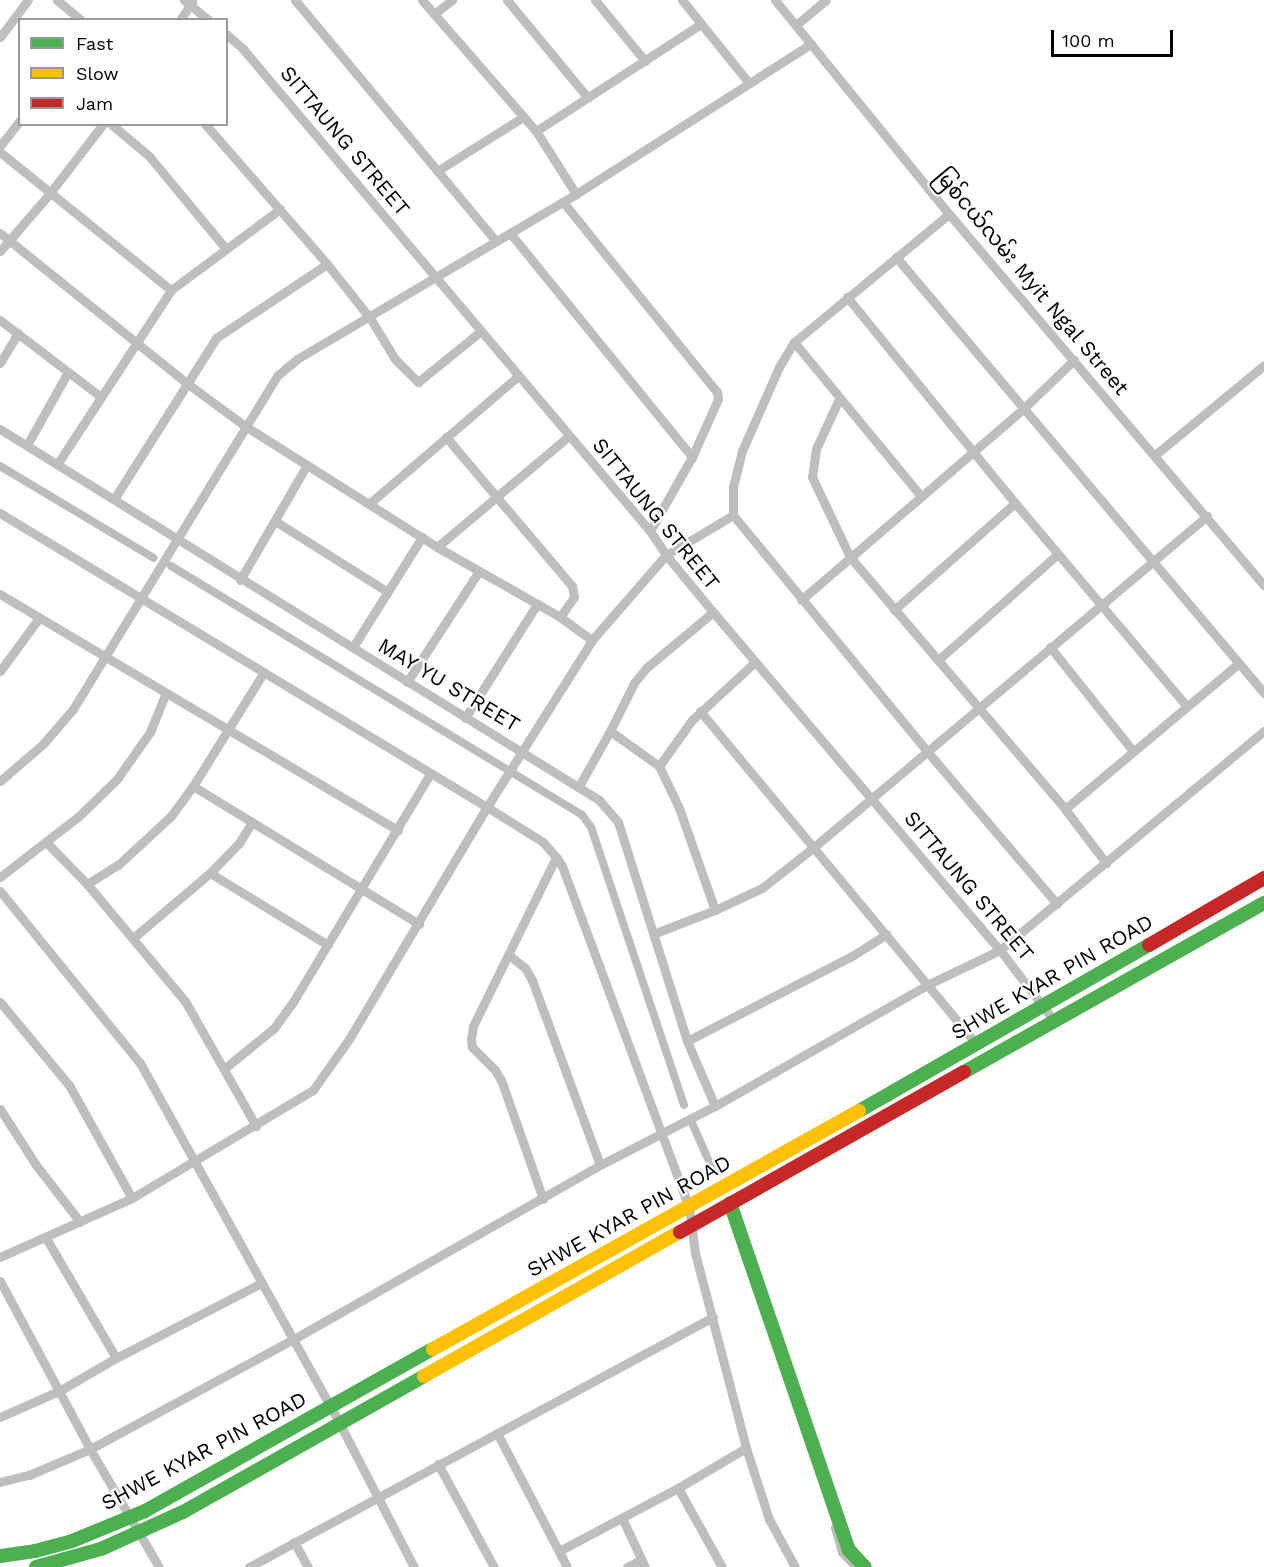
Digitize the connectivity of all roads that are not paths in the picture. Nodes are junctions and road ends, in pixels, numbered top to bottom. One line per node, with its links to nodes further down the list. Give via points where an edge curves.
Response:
1 (28, 0): 19 (street)
2 (57, 0): 13 (street)
3 (295, 0): 32 (street)
4 (422, 0): 12 (street)
5 (452, 0): 12 (street)
6 (507, 0): 23 (street)
7 (595, 0): 21 (street)
8 (681, 0): 16 (street)
9 (775, 0): 17 (street, မြစ်ငယ်လမ်း Myit Ngal Street)
10 (826, 0): 17 (street)
11 (189, 2): 14 (street); 15 (street)
12 (434, 14): 24 (street)
13 (79, 18)
14 (181, 18)
15 (207, 18)
16 (701, 24): 21 (street); 22 (street)
17 (796, 25): 20 (street, မြစ်ငယ်လမ်း Myit Ngal Street)
18 (228, 36): 46 (street, SITTAUNG STREET)
19 (0, 37)
20 (811, 44): 22 (street); 37 (street, မြစ်ငယ်လမ်း Myit Ngal Street)
21 (645, 61): 23 (street)
22 (749, 83): 34 (street)
23 (588, 98): 29 (street)
24 (523, 117): 29 (street); 32 (street)
25 (18, 123): 30 (street)
26 (101, 126): 33 (street)
27 (113, 126): 42 (street, via 149,156)
28 (207, 126): 36 (street)
29 (536, 132): 34 (street)
30 (0, 146)
31 (0, 152): 33 (street)
32 (437, 171): 41 (street)
33 (50, 193): 40 (street); 47 (street)
34 (576, 194): 35 (street)
35 (563, 202): 39 (street); 71 (street, via 714,387 718,399)
36 (280, 208): 42 (street); 45 (street)
37 (949, 214): 44 (street); 55 (street, မြစ်ငယ်လမ်း Myit Ngal Street)
38 (0, 233): 40 (street)
39 (510, 233): 41 (street); 71 (street)
40 (9, 240): 43 (street); 53 (street)
41 (496, 241): 46 (street)
42 (226, 249): 47 (street)
43 (0, 251)
44 (896, 257): 48 (street); 63 (street)
45 (327, 264): 49 (street); 60 (street, via 216,338)
46 (436, 277): 49 (street); 51 (street, SITTAUNG STREET)
47 (171, 290): 53 (street)
48 (847, 297): 54 (street); 69 (street)
49 (370, 318): 51 (street, via 395,359 418,382); 64 (street, via 297,359 278,375)
50 (0, 320): 52 (street)
51 (481, 331): 59 (street, SITTAUNG STREET)
52 (18, 333): 56 (street); 58 (street)
53 (137, 341): 60 (street); 61 (street)
54 (794, 342): 62 (street); 80 (street, via 742,452 733,486)
55 (1074, 360): 63 (street); 70 (street, မြစ်ငယ်လမ်း Myit Ngal Street)
56 (0, 363)
57 (1264, 365): 70 (street)
58 (68, 372): 61 (street); 68 (street)
59 (518, 376): 66 (street, SITTAUNG STREET); 67 (street)
60 (188, 384): 64 (street); 76 (street)
61 (101, 397): 72 (street)
62 (839, 399): 74 (street); 89 (street, via 816,448 812,477)
63 (1023, 409): 69 (street); 90 (street)
64 (245, 426): 73 (street); 85 (street)
65 (0, 429): 68 (street, MAY YU STREET)
66 (569, 436): 75 (street); 83 (street, SITTAUNG STREET)
67 (446, 437): 75 (street); 77 (street)
68 (27, 445): 72 (street, MAY YU STREET)
69 (973, 452): 74 (street); 78 (street)
70 (1155, 455): 81 (street, မြစ်ငယ်လမ်း Myit Ngal Street)
71 (692, 457): 83 (street)
72 (58, 463): 76 (street, MAY YU STREET)
73 (307, 465): 77 (street); 82 (street)
74 (921, 495): 89 (street)
75 (497, 497): 86 (street); 102 (street, via 572,586 574,597)
76 (114, 499): 85 (street, MAY YU STREET)
77 (370, 503): 84 (street)
78 (1015, 503): 88 (street); 100 (street)
79 (0, 513): 96 (street)
80 (733, 514): 87 (street); 97 (street)
81 (1207, 516): 90 (street); 93 (street, မြစ်ငယ်လမ်း Myit Ngal Street)
82 (275, 521): 92 (street); 94 (street)
83 (650, 531): 87 (street, SITTAUNG STREET)
84 (422, 537): 86 (street); 94 (street)
85 (178, 540): 92 (street, MAY YU STREET); 96 (street)
86 (437, 547): 91 (street)
87 (666, 555): 101 (street, SITTAUNG STREET); 104 (street)
88 (1058, 555): 99 (street); 108 (street)
89 (850, 557): 97 (street); 100 (street)
90 (1153, 561): 99 (street); 110 (street)
91 (479, 571): 98 (street); 113 (street)
92 (240, 580): 105 (street, MAY YU STREET)
93 (1264, 585)
94 (386, 591): 105 (street)
95 (0, 594): 103 (street)
96 (141, 599): 107 (street); 112 (street)
97 (801, 600): 123 (street)
98 (537, 604): 102 (street); 119 (street)
99 (1101, 606): 106 (street); 116 (street)
100 (894, 610): 108 (street)
101 (713, 612): 109 (street, SITTAUNG STREET); 121 (street, via 646,668)
102 (560, 617): 104 (street)
103 (39, 618): 107 (street); 111 (street)
104 (592, 640): 124 (street)
105 (352, 647): 113 (street, MAY YU STREET)
106 (1050, 647): 117 (street); 125 (street)
107 (104, 658): 115 (street); 128 (street, via 58,729)
108 (938, 660): 117 (street)
109 (755, 662): 118 (street); 131 (street, SITTAUNG STREET)
110 (1238, 664): 114 (street); 116 (street)
111 (0, 671)
112 (264, 672): 120 (street); 127 (street)
113 (407, 682): 119 (street, MAY YU STREET)
114 (1264, 693)
115 (165, 695): 120 (street); 136 (street, via 150,732 117,779)
116 (1186, 705): 125 (street)
117 (979, 708): 123 (street); 133 (street)
118 (700, 711): 126 (street); 137 (street)
119 (465, 718): 124 (street, MAY YU STREET)
120 (229, 729): 129 (street); 135 (street)
121 (610, 731): 126 (street); 130 (street)
122 (1264, 731): 139 (street)
123 (926, 750): 131 (street); 146 (street)
124 (523, 751): 130 (street, MAY YU STREET); 132 (street)
125 (1133, 751): 133 (street)
126 (658, 766): 148 (street, via 679,808)
127 (430, 774): 132 (street); 135 (street)
128 (0, 781)
129 (193, 786): 134 (street); 143 (street, via 152,836 118,865)
130 (579, 786): 150 (street, MAY YU STREET, via 599,800 618,822)
131 (870, 797): 137 (street); 154 (street, SITTAUNG STREET)
132 (488, 807): 138 (street, via 543,842); 149 (street)
133 (1065, 809): 139 (street)
134 (252, 822): 140 (street, via 239,843); 144 (street)
135 (398, 830): 144 (street)
136 (46, 842): 141 (street); 143 (street)
137 (814, 847): 148 (street, via 762,888); 151 (street)
138 (556, 857): 155 (street); 166 (street)
139 (1106, 863): 146 (street)
140 (210, 873): 152 (street); 153 (street)
141 (0, 877)
142 (1259, 881): 147 (street); 158 (street, SHWE KYAR PIN ROAD)
143 (87, 884): 152 (street)
144 (362, 889): 149 (street); 153 (street)
145 (0, 891): 167 (street, via 134,1054)
146 (1057, 904): 154 (street)
147 (1263, 905): 159 (street, SHWE KYAR PIN ROAD)
148 (715, 910): 150 (street)
149 (419, 924): 165 (street, via 350,1039 313,1090)
150 (653, 934): 160 (street, MAY YU STREET)
151 (887, 934): 156 (street); 160 (street)
152 (133, 938): 162 (street, via 185,1001)
153 (328, 945): 162 (street, via 274,1028)
154 (1000, 950): 156 (street); 158 (street, SITTAUNG STREET)
155 (509, 955): 168 (street, via 532,980); 170 (street, via 473,1026 472,1047 501,1080)
156 (928, 984): 161 (street); 163 (street)
157 (0, 1002): 169 (street, via 69,1085)
158 (1044, 1007): 159 (street, SITTAUNG STREET); 161 (street, SHWE KYAR PIN ROAD)
159 (1054, 1021): 171 (street, SHWE KYAR PIN ROAD)
160 (687, 1041): 163 (street, MAY YU STREET)
161 (978, 1045): 172 (street, SHWE KYAR PIN ROAD)
162 (225, 1068): 165 (street)
163 (716, 1106): 166 (street)
164 (0, 1109): 173 (street)
165 (256, 1126): 167 (street)
166 (661, 1135): 168 (street); 172 (street)
167 (197, 1161): 169 (street); 178 (street)
168 (600, 1165): 170 (street)
169 (132, 1198): 173 (street)
170 (543, 1199): 180 (street)
171 (730, 1203): 174 (street, SHWE KYAR PIN ROAD); 210 (street, via 849,1550)
172 (688, 1207): 174 (street); 183 (street, SHWE KYAR PIN ROAD)
173 (80, 1222): 175 (street)
174 (691, 1224): 179 (street, via 699,1272); 185 (street, SHWE KYAR PIN ROAD)
175 (46, 1238): 176 (street); 181 (street)
176 (0, 1257)
177 (0, 1281): 182 (street)
178 (261, 1283): 180 (street); 181 (street)
179 (713, 1317): 186 (street); 187 (street)
180 (292, 1340): 183 (street); 188 (street)
181 (116, 1358): 182 (street)
182 (59, 1391): 184 (street); 188 (street)
183 (331, 1407): 185 (street); 194 (street, SHWE KYAR PIN ROAD)
184 (0, 1417)
185 (340, 1424): 192 (street); 195 (street, SHWE KYAR PIN ROAD)
186 (497, 1433): 189 (street); 197 (street)
187 (746, 1448): 191 (street); 209 (street, via 769,1520)
188 (90, 1449): 190 (street, via 28,1475); 194 (street)
189 (438, 1464): 192 (street); 205 (street)
190 (0, 1482)
191 (678, 1488): 193 (street); 208 (street)
192 (377, 1496): 196 (street); 204 (street)
193 (622, 1518): 197 (street); 199 (street)
194 (131, 1519): 195 (street); 198 (street, SHWE KYAR PIN ROAD, via 72,1541)
195 (140, 1533): 200 (street, SHWE KYAR PIN ROAD, via 101,1549); 201 (street)
196 (294, 1542): 202 (street); 203 (street)
197 (559, 1551): 206 (street)
198 (0, 1556)
199 (643, 1563): 207 (street)
200 (36, 1567)
201 (159, 1567)
202 (249, 1567)
203 (308, 1567)
204 (414, 1567)
205 (494, 1567)
206 (567, 1567)
207 (627, 1567)
208 (722, 1567)
209 (795, 1567)
210 (865, 1567)

